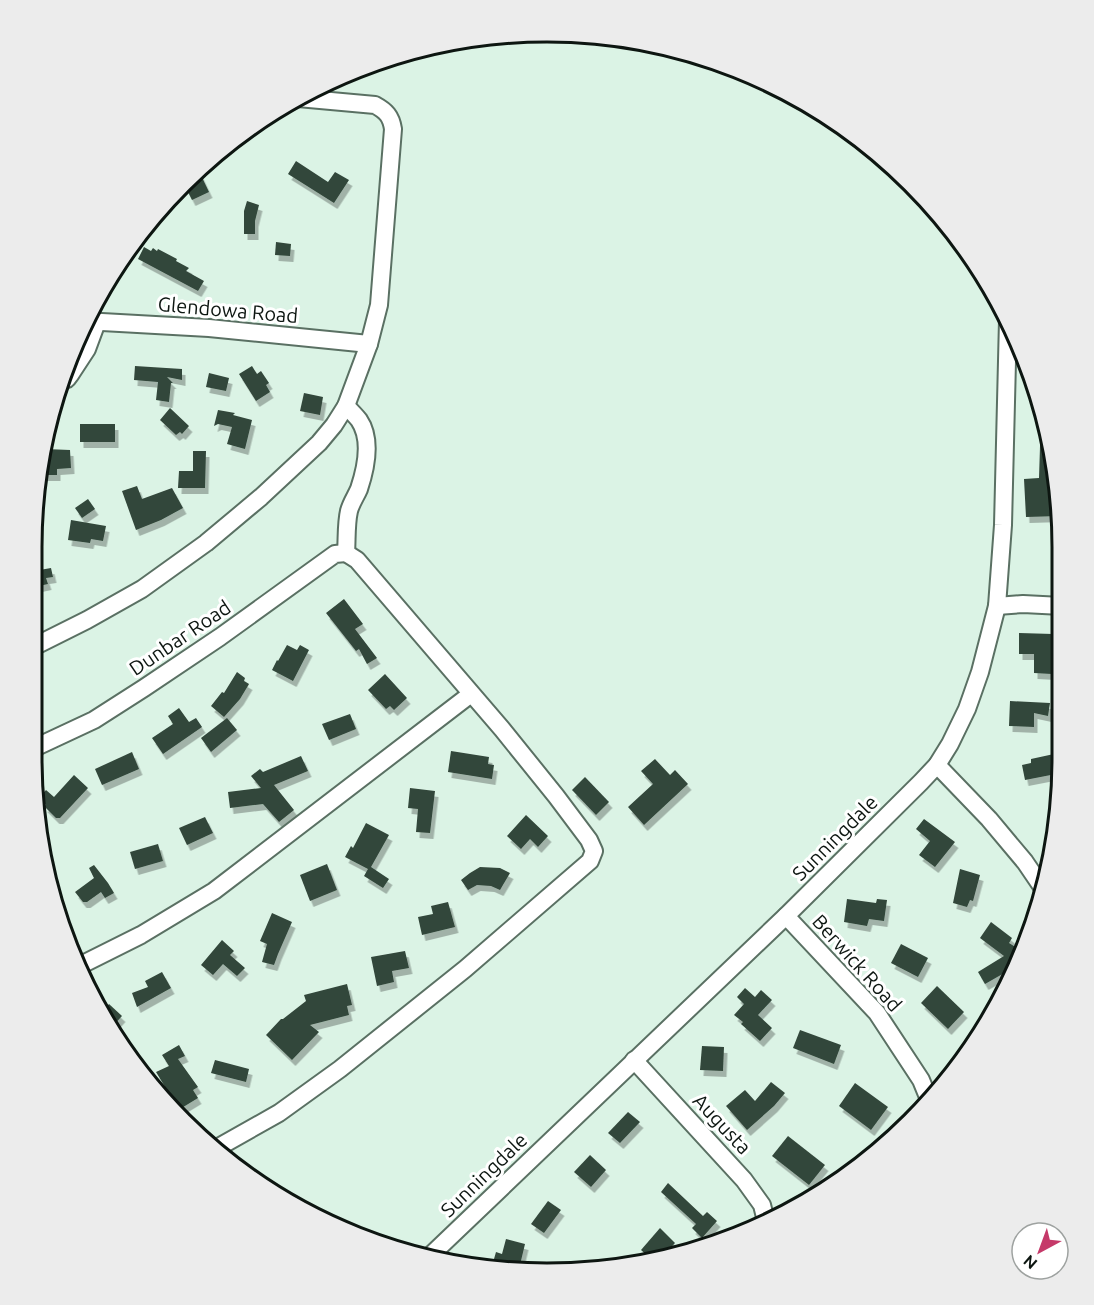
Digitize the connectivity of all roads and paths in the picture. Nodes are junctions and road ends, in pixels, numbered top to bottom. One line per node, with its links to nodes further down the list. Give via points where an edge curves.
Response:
1 (314, 99): 5 (street, via 375,105 392,121 379,305)
2 (95, 322): 5 (street, Glendowa Road, via 209,328)
3 (89, 334): 6 (street, via 87,349)
4 (1008, 340): 10 (street, Sunningdale)
5 (369, 344): 7 (street)
6 (76, 366)
7 (346, 406): 8 (street, via 363,428 367,444 364,470 350,509); 11 (street, via 319,442 206,543 142,589)
8 (346, 553): 12 (street, via 357,560); 13 (street, Dunbar Road, via 335,554 220,637 94,720)
9 (1052, 605): 10 (street)
10 (997, 606): 14 (street, Sunningdale, via 967,710)
11 (42, 642)
12 (471, 694): 17 (street, via 214,891); 20 (street, via 589,840 594,851 590,861 465,969 340,1069 279,1113)
13 (42, 744)
14 (936, 765): 15 (street, via 989,819); 16 (street, Sunningdale)
15 (1037, 880)
16 (786, 916): 18 (street, Sunningdale); 19 (street, Berwick Road, via 877,1012)
17 (85, 963)
18 (634, 1060): 21 (street, Augusta, via 744,1180 762,1204); 22 (street, Sunningdale)
19 (926, 1092)
20 (223, 1145)
21 (764, 1214)
22 (436, 1250)

